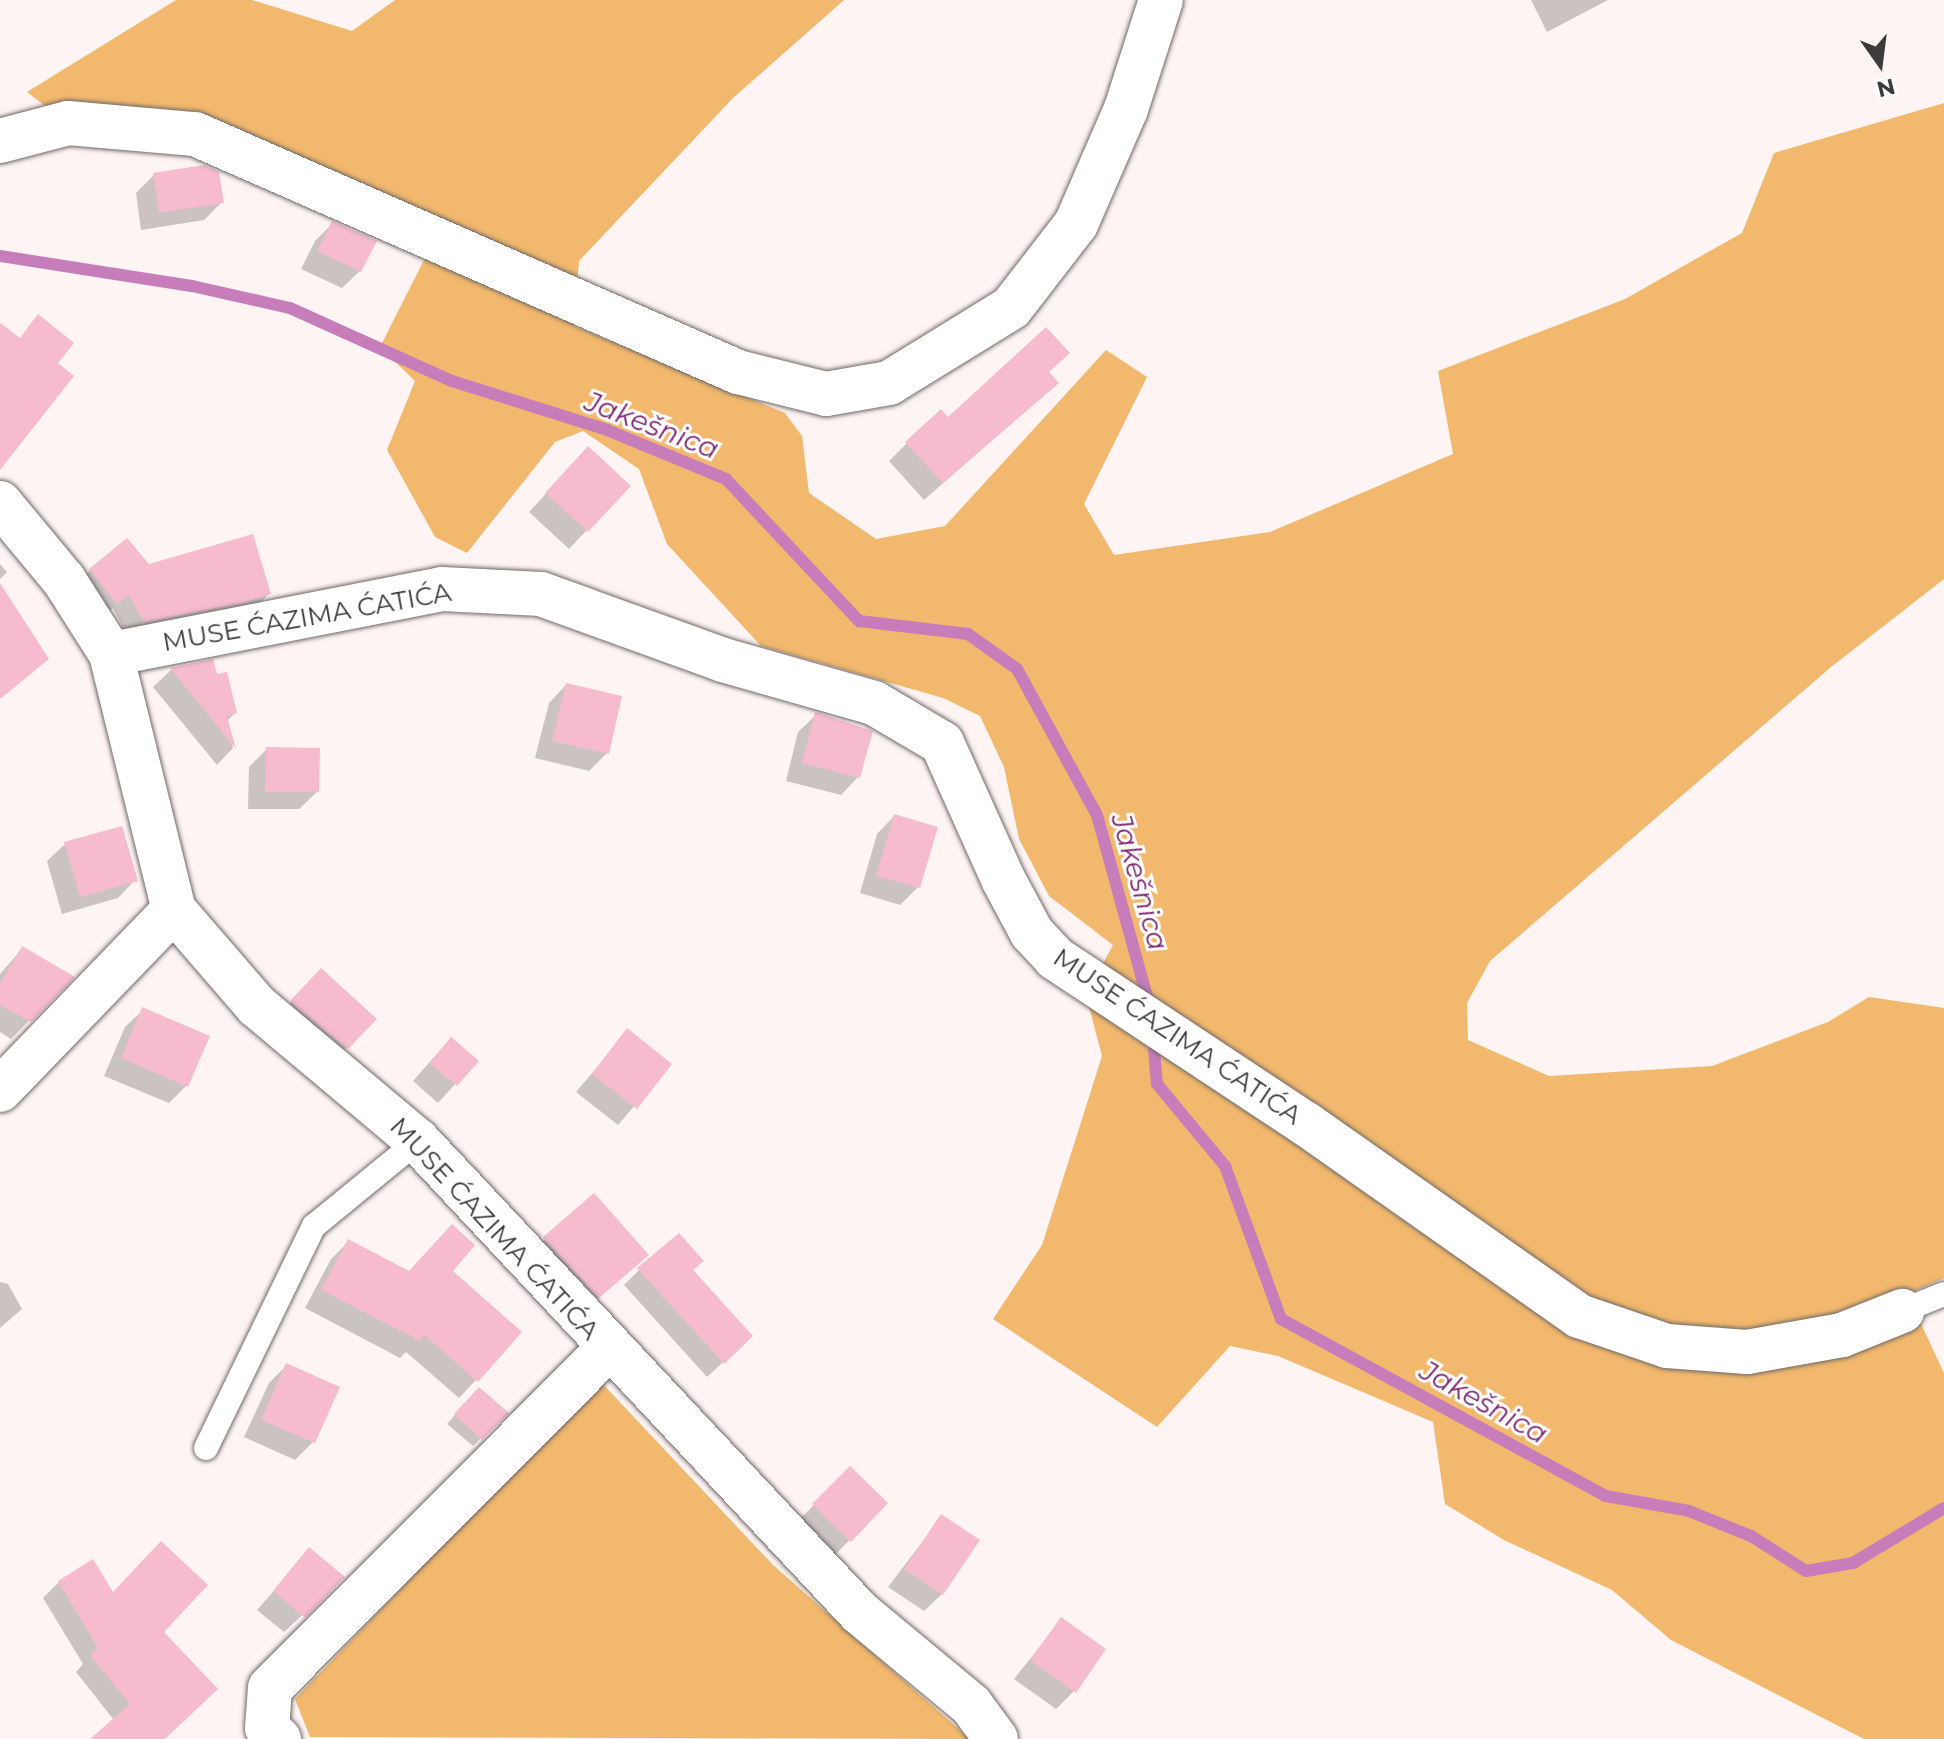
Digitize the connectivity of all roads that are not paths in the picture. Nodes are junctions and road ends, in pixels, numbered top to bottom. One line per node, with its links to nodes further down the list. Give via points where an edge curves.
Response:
1 (1161, 0): 2 (street, via 1126,109 1076,224 1011,308 889,383 826,394 738,372 195,134 68,123)
2 (0, 141)
3 (0, 503): 4 (street, MUSE ĆAZIMA ĆATIĆA, via 64,580)
4 (111, 654): 5 (street, MUSE ĆAZIMA ĆATIĆA); 9 (street, MUSE ĆAZIMA ĆATIĆA, via 442,589 541,594 723,660 874,703 942,743 1003,879 1032,933 1055,958 1306,1124 1579,1316 1667,1346 1747,1352 1842,1335)
5 (174, 910): 6 (street); 7 (street, MUSE ĆAZIMA ĆATIĆA, via 257,1006)
6 (0, 1090)
7 (418, 1141): 10 (street, MUSE ĆAZIMA ĆATIĆA); 11 (lane, via 314,1226)
8 (1944, 1294): 9 (lane)
9 (1902, 1311)
10 (608, 1349): 12 (street, MUSE ĆAZIMA ĆATIĆA, via 270,1688 267,1728); 13 (street, MUSE ĆAZIMA ĆATIĆA, via 859,1612 971,1705)
11 (206, 1448)
12 (279, 1739)
13 (996, 1739)

